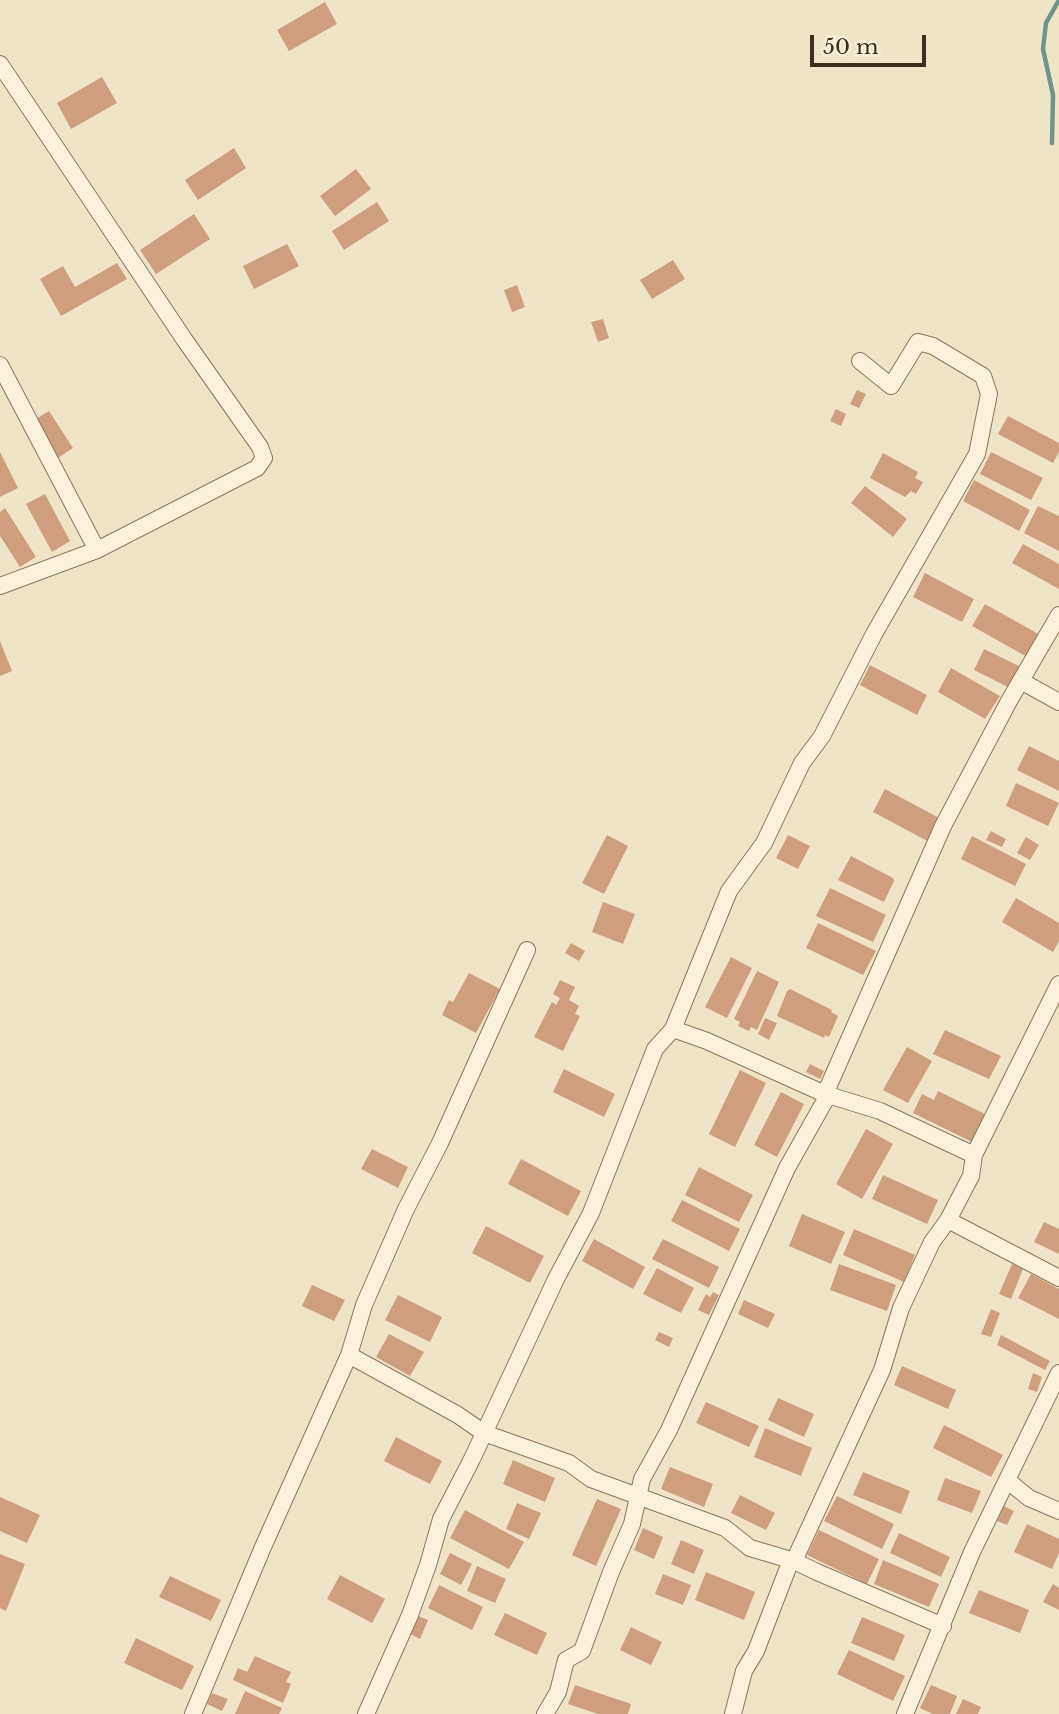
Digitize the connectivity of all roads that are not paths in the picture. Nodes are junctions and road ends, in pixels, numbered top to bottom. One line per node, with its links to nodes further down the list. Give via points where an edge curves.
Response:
1 (0, 64): 4 (street, via 264,453 257,468)
2 (860, 361): 11 (street, via 891,386 918,342 983,376 989,394 976,454 822,736 802,763 764,844 729,891)
3 (0, 365): 4 (street)
4 (97, 550): 5 (street)
5 (0, 586)
6 (1059, 615): 7 (street)
7 (1021, 681): 8 (street); 12 (street, via 943,826)
8 (1059, 702)
9 (527, 950): 16 (street, via 406,1209 364,1305)
10 (1059, 984): 13 (street)
11 (673, 1029): 12 (street); 18 (street, via 655,1049 591,1213)
12 (826, 1095): 13 (street, via 880,1111); 20 (street, via 787,1168)
13 (974, 1155): 14 (street, via 971,1176)
14 (948, 1220): 15 (street); 22 (street, via 932,1242 901,1308 882,1370)
15 (1059, 1278)
16 (349, 1355): 18 (street); 24 (street)
17 (1059, 1373): 19 (street)
18 (484, 1433): 20 (street, via 569,1463 591,1479); 25 (street, via 441,1519 410,1615)
19 (1008, 1481): 21 (street, via 1029,1499); 23 (street, via 972,1552)
20 (638, 1496): 22 (street, via 725,1528 750,1548); 26 (street, via 632,1524 582,1651 566,1660 558,1692)
21 (1059, 1510)
22 (793, 1560): 23 (street); 27 (street, via 744,1671)
23 (943, 1626): 28 (street)
24 (193, 1714)
25 (366, 1714)
26 (545, 1714)
27 (733, 1714)
28 (905, 1714)

